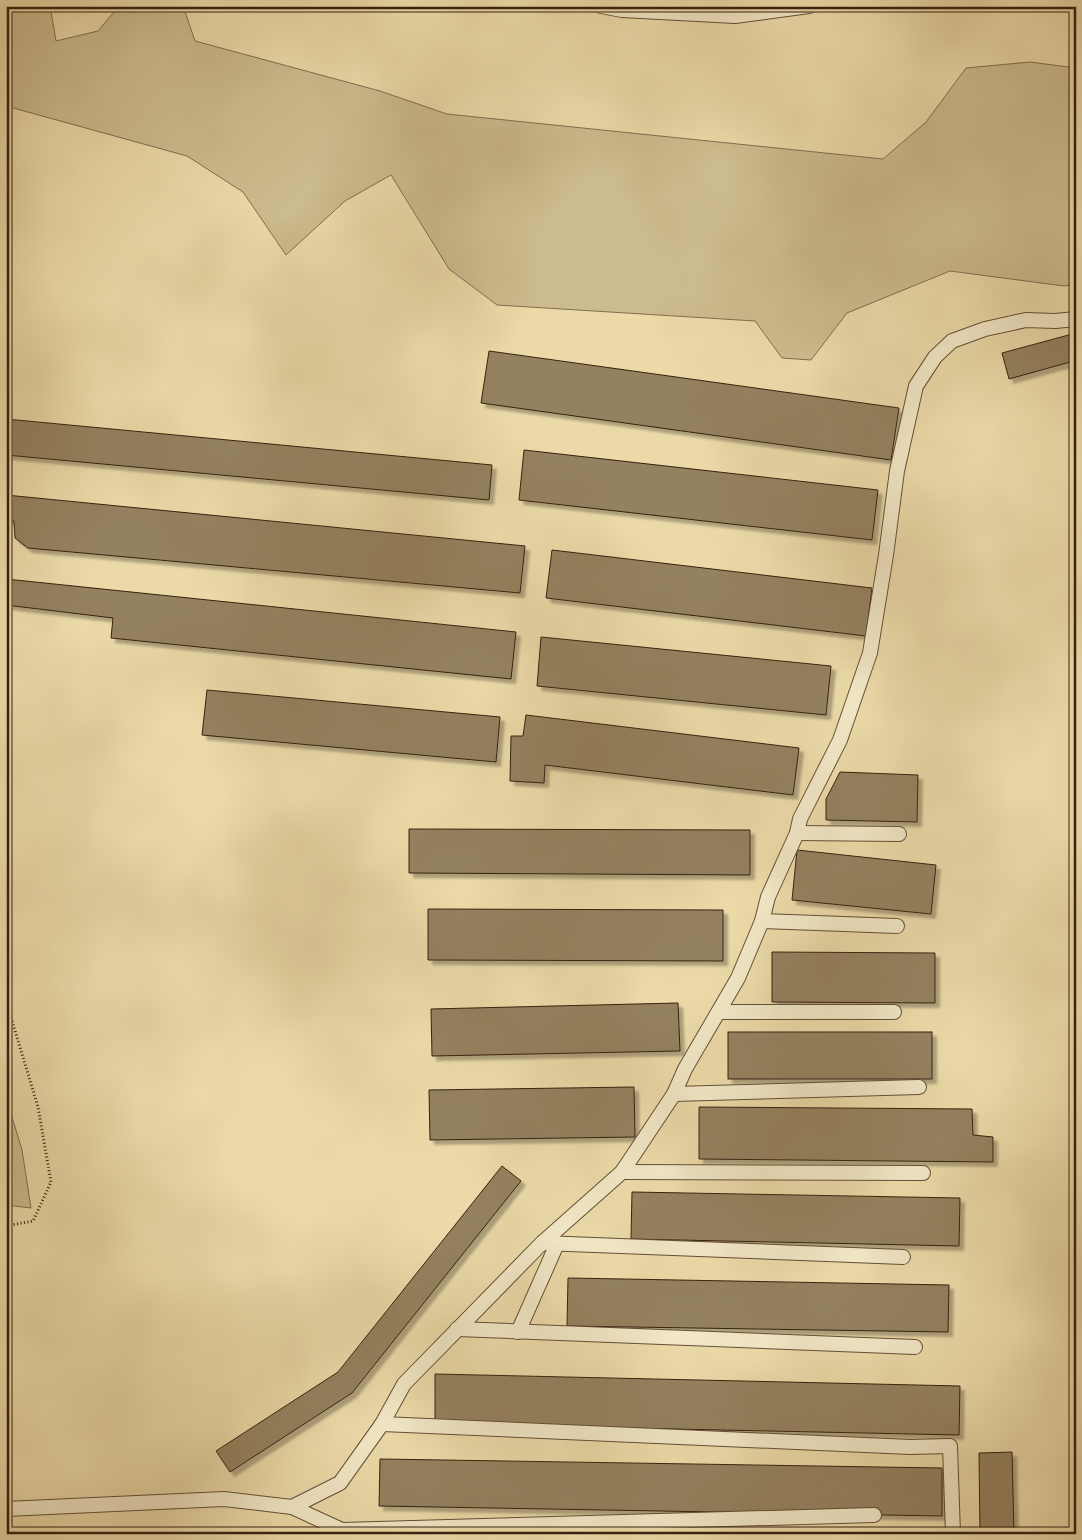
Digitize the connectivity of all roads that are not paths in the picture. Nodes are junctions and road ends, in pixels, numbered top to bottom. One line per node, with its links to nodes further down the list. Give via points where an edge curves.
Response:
1 (601, 6): 3 (lane, via 622,10)
2 (809, 6): 3 (lane)
3 (734, 11)
4 (1076, 319): 5 (lane, via 1026,320 984,329 952,341 935,357 916,386 897,471 870,653 840,740 800,819)
5 (797, 833): 6 (lane); 7 (lane, via 768,897)
6 (899, 834)
7 (762, 921): 8 (lane); 9 (lane)
8 (897, 926)
9 (720, 1012): 10 (lane); 12 (lane, via 685,1069)
10 (894, 1012)
11 (919, 1087): 12 (lane)
12 (674, 1094): 13 (lane)
13 (622, 1172): 14 (lane); 15 (lane)
14 (923, 1173)
15 (542, 1243): 16 (lane); 18 (lane)
16 (557, 1244): 17 (lane); 19 (lane)
17 (903, 1257)
18 (457, 1330): 19 (lane); 21 (lane, via 404,1384)
19 (518, 1332): 20 (lane)
20 (915, 1347)
21 (382, 1424): 22 (lane, via 340,1482); 26 (lane, via 950,1446)
22 (292, 1507): 23 (lane, via 224,1498); 25 (lane, via 342,1530)
23 (6, 1509)
24 (874, 1515): 25 (lane)
25 (649, 1528)
26 (953, 1534)

